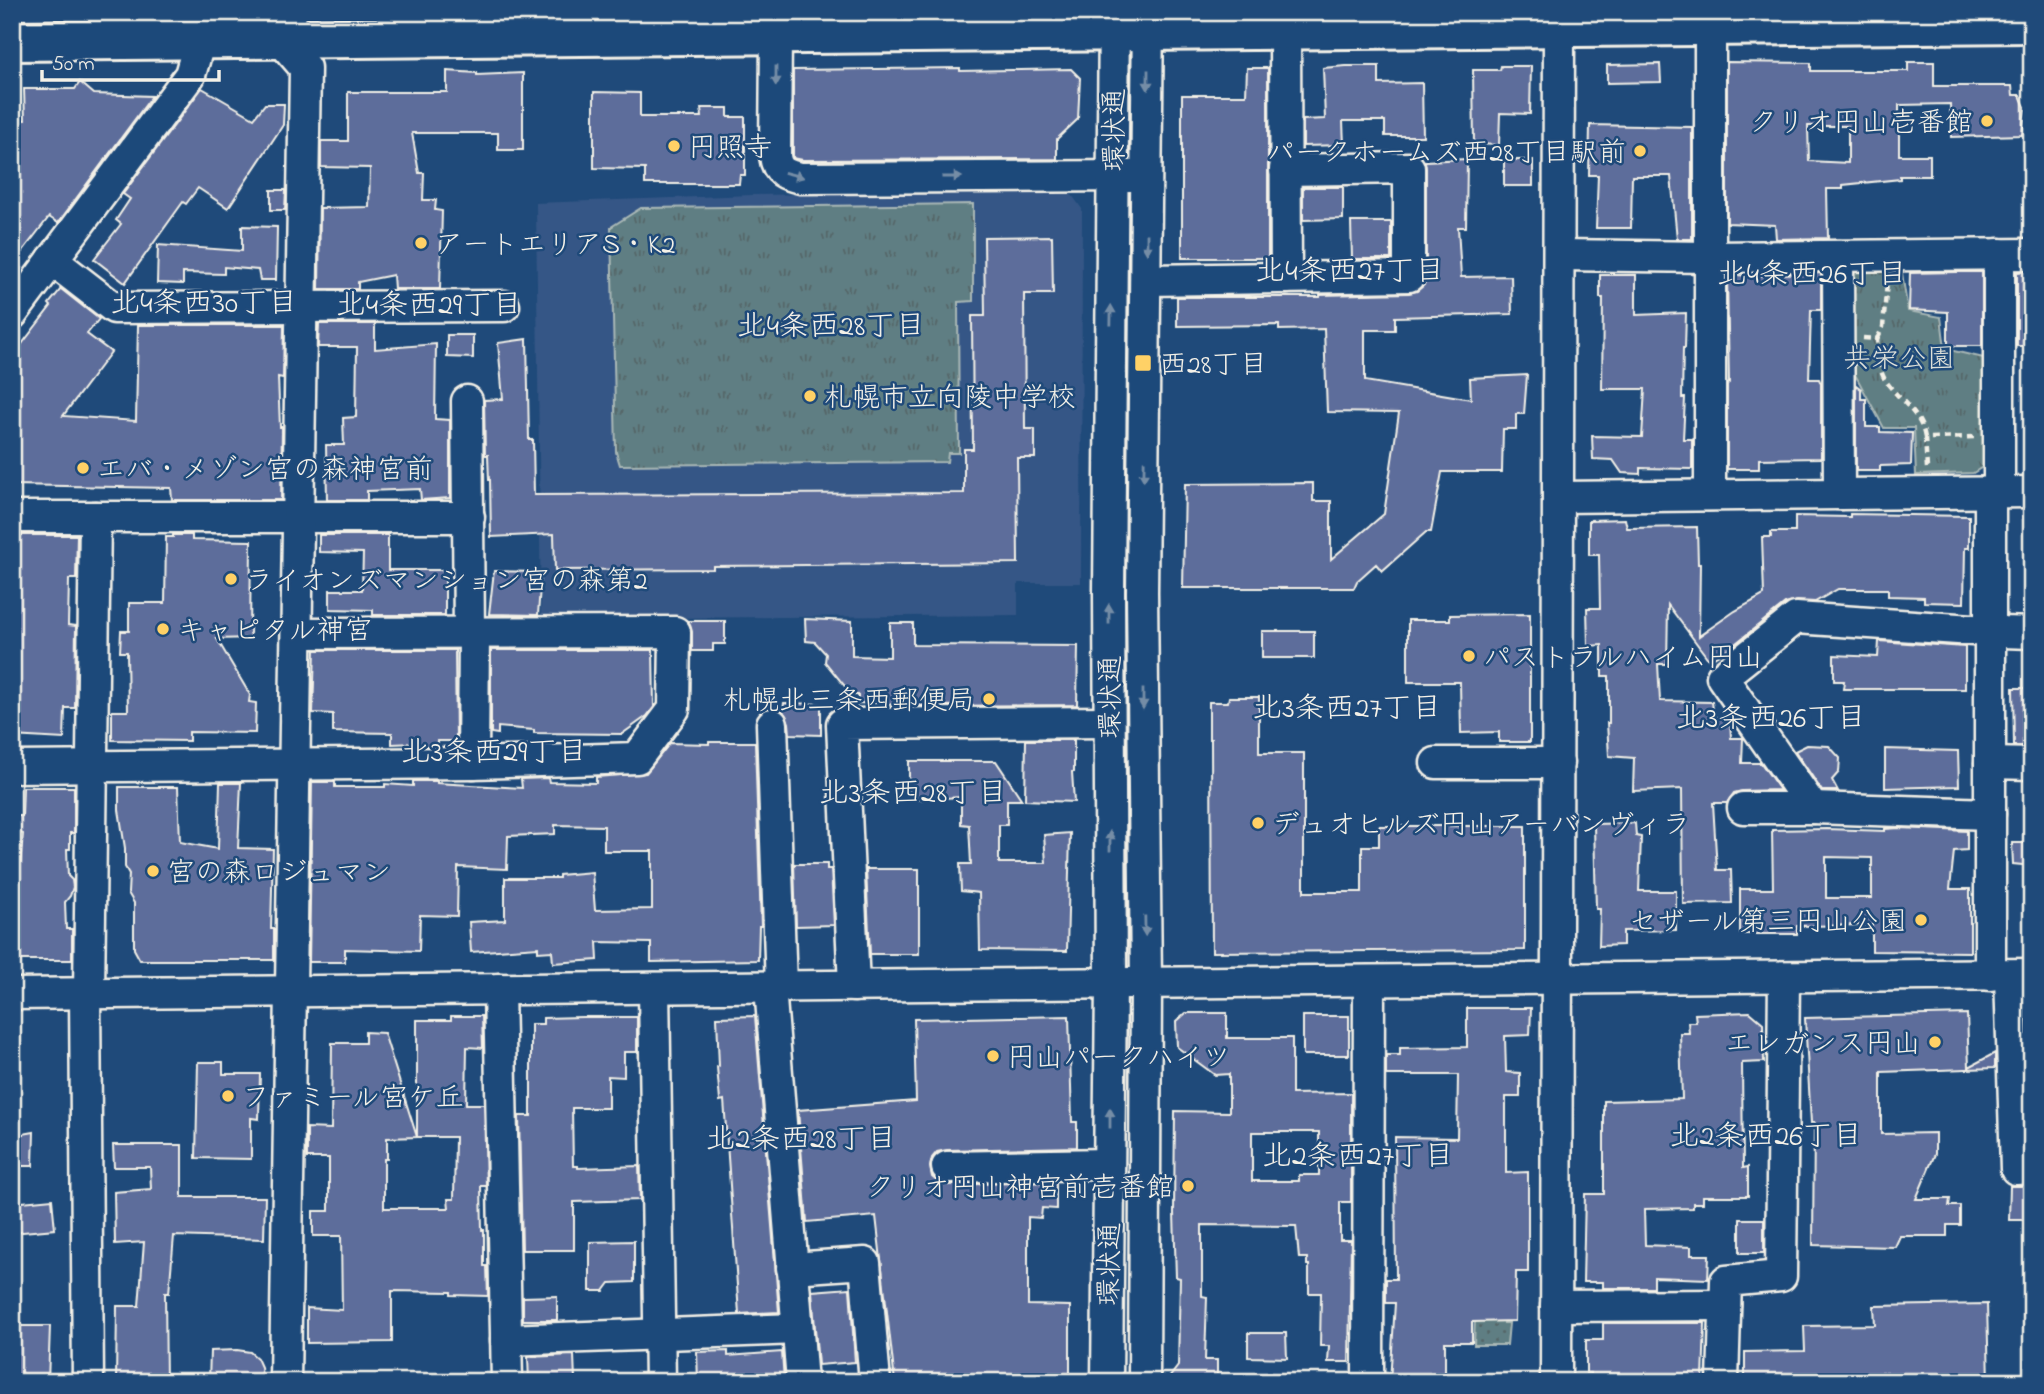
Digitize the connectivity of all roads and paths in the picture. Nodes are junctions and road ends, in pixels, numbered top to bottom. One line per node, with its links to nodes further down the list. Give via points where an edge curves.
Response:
1 (1914, 18): 2 (main road); 9 (main road)
2 (1796, 19): 10 (main road)
3 (276, 21): 8 (main road); 13 (main road); 27 (street, via 305,68)
4 (1248, 21): 6 (main road); 11 (main road)
5 (943, 22): 6 (main road); 12 (main road)
6 (1131, 22): 16 (street, 環状通); 17 (street, 環状通, one-way to 17)
7 (1536, 22): 10 (main road); 11 (main road); 20 (street)
8 (720, 23): 12 (main road)
9 (2032, 23)
10 (1710, 26): 22 (street)
11 (1285, 30): 15 (street)
12 (776, 34): 16 (street, one-way to 16, via 775,156 776,164 789,176)
13 (200, 40): 14 (main road); 23 (street, via 190,75)
14 (12, 41)
15 (1285, 170): 24 (street); 24 (street, via 1409,168 1409,276)
16 (1113, 176): 17 (street); 49 (street, 環状通, one-way to 16)
17 (1147, 176): 26 (street, 環状通, one-way to 26)
18 (1999, 254): 19 (street); 21 (street); 37 (street)
19 (2032, 254)
20 (1560, 255): 22 (street); 40 (street)
21 (1838, 256): 22 (street); 30 (street)
22 (1708, 257): 39 (street)
23 (52, 260): 27 (street, via 114,307); 29 (street)
24 (1286, 278): 26 (street)
25 (1887, 278): 31 (path, via 1883,327)
26 (1147, 280): 67 (street, 環状通, one-way to 67, via 1143,592)
27 (303, 306): 28 (street); 44 (street)
28 (504, 306)
29 (12, 314)
30 (1838, 337): 31 (path); 38 (street)
31 (1877, 338): 34 (path, via 1884,377 1923,424)
32 (467, 401): 43 (street)
33 (1987, 437): 34 (path)
34 (1925, 438): 35 (path)
35 (1927, 479)
36 (2032, 492): 37 (street)
37 (1994, 493): 38 (street); 45 (street)
38 (1839, 494): 39 (street)
39 (1710, 495): 40 (street)
40 (1559, 497): 54 (street)
41 (12, 517): 42 (street)
42 (95, 517): 44 (street); 57 (street)
43 (469, 517): 44 (street); 47 (street)
44 (299, 518): 46 (street)
45 (1990, 631): 48 (street); 55 (street); 60 (street, via 1796,618 1723,677)
46 (297, 633): 47 (street); 51 (street)
47 (472, 633): 52 (street); 52 (street, via 675,632 674,709 637,758)
48 (2032, 633)
49 (1109, 722): 66 (street, 環状通, one-way to 49); 68 (street, via 842,724)
50 (772, 724): 69 (street)
51 (295, 763): 52 (street); 57 (street); 72 (street)
52 (473, 763)
53 (1436, 763): 54 (street)
54 (1558, 763): 64 (street)
55 (1990, 763): 56 (street); 61 (street)
56 (2032, 764)
57 (93, 765): 58 (street); 73 (street)
58 (12, 766)
59 (1743, 808): 60 (street)
60 (1813, 808): 61 (street)
61 (1990, 814): 62 (street)
62 (2011, 975): 63 (street); 77 (street, via 2016,1169)
63 (1784, 977): 64 (street); 79 (street, via 1781,1276 1726,1281)
64 (1558, 979): 65 (street); 80 (street)
65 (1369, 981): 67 (street); 92 (street)
66 (1111, 983): 67 (street); 68 (street); 75 (street, 環状通, one-way to 66)
67 (1146, 983): 91 (street, 環状通)
68 (854, 986): 69 (street)
69 (776, 987): 70 (street); 78 (street)
70 (654, 988): 71 (street); 82 (street)
71 (499, 989): 72 (street); 83 (street)
72 (292, 991): 73 (street); 85 (street)
73 (87, 993): 74 (street); 84 (street)
74 (12, 994)
75 (1110, 1164): 76 (street); 90 (street, 環状通)
76 (947, 1167)
77 (2032, 1168)
78 (792, 1268): 81 (street); 89 (street, via 865,1263)
79 (1725, 1305): 80 (street); 94 (street)
80 (1556, 1306): 93 (street)
81 (797, 1329): 82 (street); 88 (street)
82 (660, 1335): 83 (street); 87 (street)
83 (506, 1340): 86 (street)
84 (88, 1382)
85 (285, 1382)
86 (507, 1382)
87 (660, 1382)
88 (802, 1382)
89 (875, 1382)
90 (1107, 1382)
91 (1144, 1382)
92 (1368, 1382)
93 (1556, 1382)
94 (1723, 1382)

